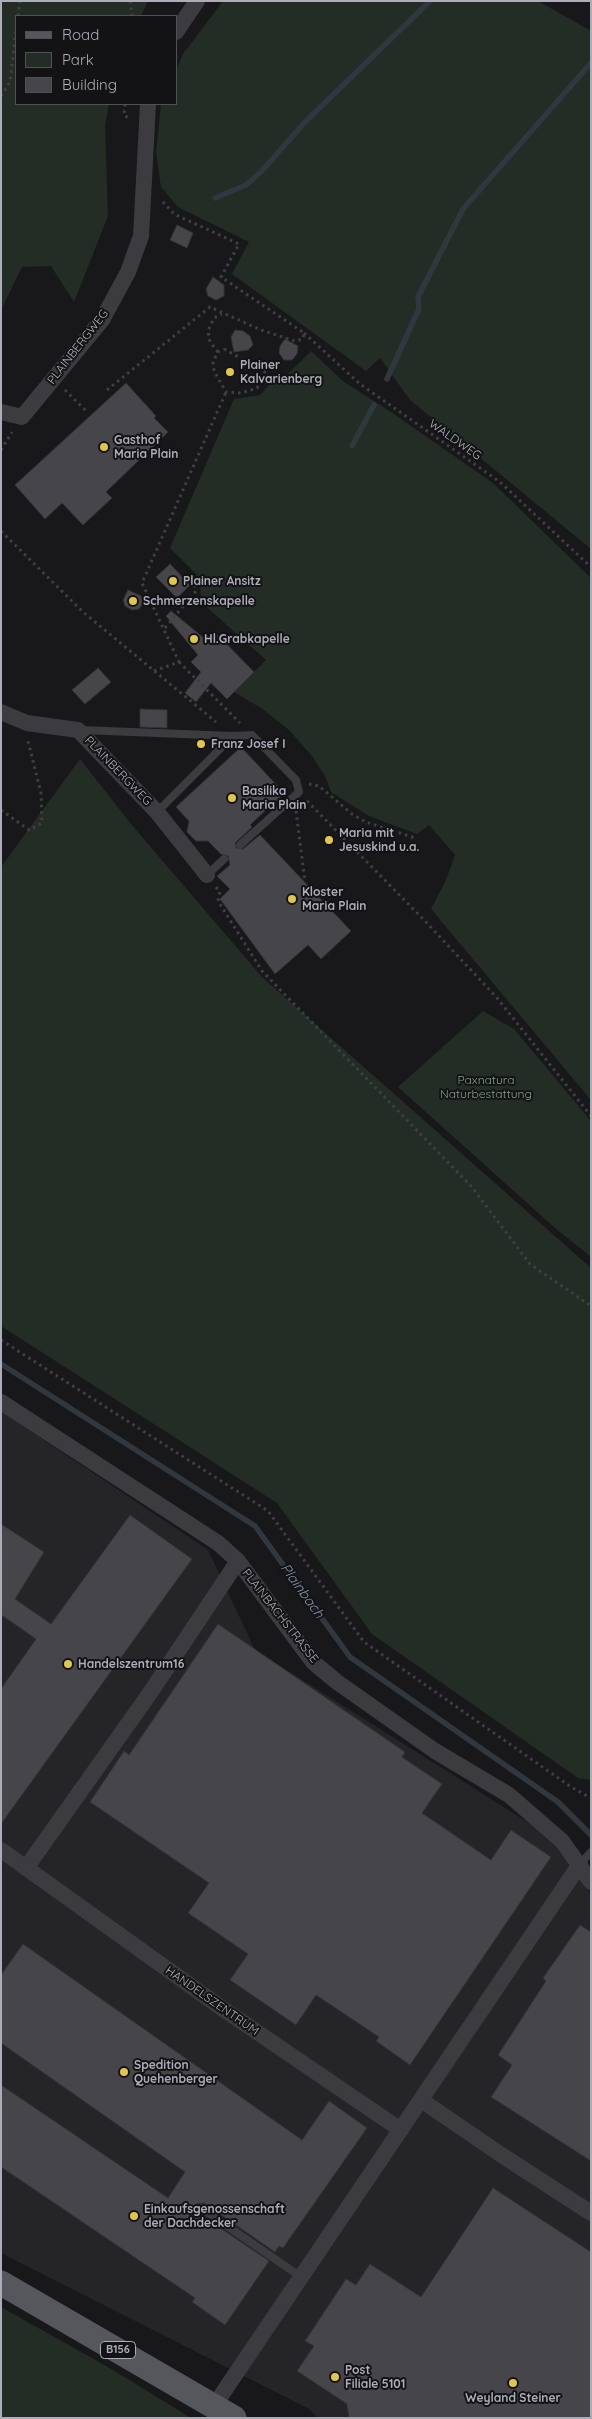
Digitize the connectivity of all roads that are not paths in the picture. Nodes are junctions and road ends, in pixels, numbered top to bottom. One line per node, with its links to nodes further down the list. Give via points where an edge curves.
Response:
1 (197, 1): 2 (street)
2 (178, 29)
3 (148, 105): 4 (street, PLAINBERGWEG, via 141,236 128,272 102,320 22,417)
4 (1, 412)
5 (1, 712): 6 (street, PLAINBERGWEG, via 28,723)
6 (78, 730): 7 (lane); 8 (street, PLAINBERGWEG)
7 (233, 736): 8 (lane); 9 (lane, via 252,735 296,780 296,794)
8 (157, 812): 11 (street, PLAINBERGWEG)
9 (240, 845)
10 (224, 859): 11 (lane)
11 (207, 875)
12 (1, 1402): 13 (street, PLAINBACHSTRASSE, via 218,1542)
13 (238, 1562): 15 (street, PLAINBACHSTRASSE, via 313,1662 435,1751 508,1795); 16 (street)
14 (1, 1850): 16 (street, HANDELSZENTRUM)
15 (586, 1857): 17 (street, PLAINBACHSTRASSE); 18 (street)
16 (26, 1868): 19 (street, HANDELSZENTRUM, via 223,2009)
17 (591, 1882)
18 (421, 2100): 19 (street); 21 (street)
19 (401, 2130): 22 (street)
20 (200, 2208): 22 (lane)
21 (591, 2212)
22 (301, 2277): 24 (street)
23 (1, 2283): 24 (main road, B156)
24 (224, 2412)

